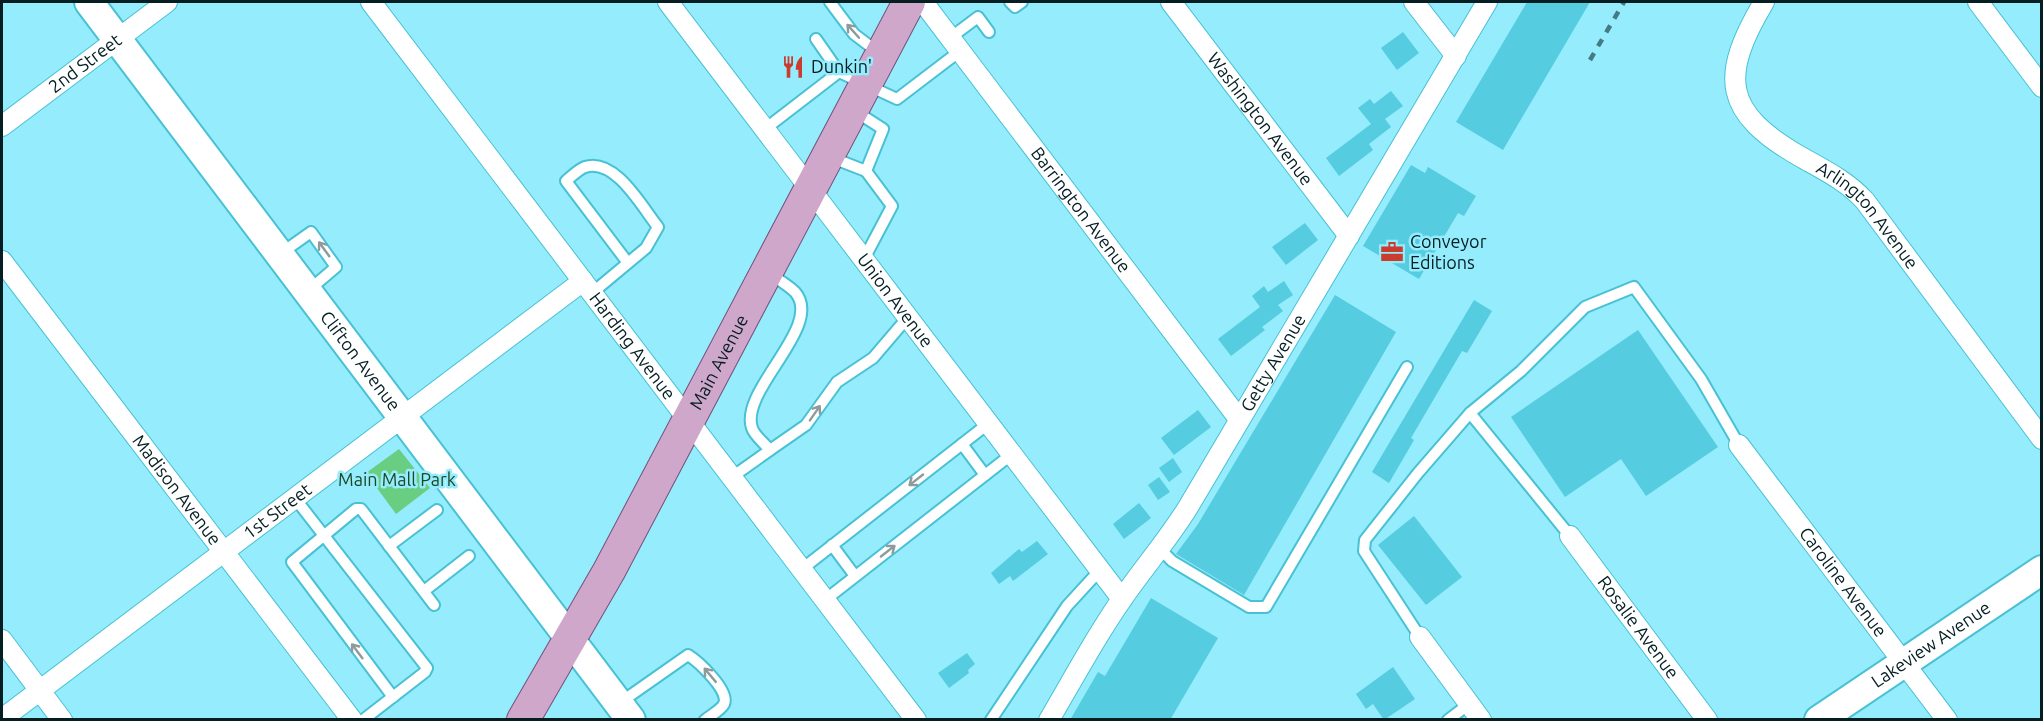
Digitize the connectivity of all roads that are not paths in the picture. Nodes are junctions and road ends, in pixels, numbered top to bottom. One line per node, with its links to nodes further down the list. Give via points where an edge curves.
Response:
1 (89, 2): 16 (main road, Clifton Avenue)
2 (167, 2): 16 (street, 2nd Street)
3 (371, 2): 34 (street, Harding Avenue)
4 (668, 2): 24 (street, Union Avenue)
5 (830, 2): 19 (lane, one-way to 5, via 854,34)
6 (909, 2): 19 (main road, Main Avenue)
7 (923, 2): 18 (street, Barrington Avenue)
8 (1010, 2): 9 (lane, via 1015,7)
9 (1022, 2)
10 (1171, 2): 28 (street, Washington Avenue)
11 (1414, 2): 20 (street)
12 (1487, 2): 20 (street, Getty Avenue)
13 (1764, 2): 43 (street, Arlington Avenue, via 1740,44 1734,66 1734,88 1742,106 1767,135 1851,185)
14 (1978, 2): 21 (street)
15 (989, 32): 18 (lane, via 978,17)
16 (117, 39): 23 (street, 2nd Street); 29 (main road, Clifton Avenue)
17 (816, 39): 22 (lane)
18 (955, 44): 22 (lane, via 897,99); 40 (street, Barrington Avenue)
19 (881, 55): 22 (main road, Main Avenue)
20 (1456, 56): 28 (street, Getty Avenue)
21 (2042, 87)
22 (852, 88): 24 (lane); 25 (main road, Main Avenue); 26 (lane, via 883,129)
23 (2, 126)
24 (765, 129): 27 (street, Union Avenue)
25 (828, 156): 26 (lane); 27 (main road, Main Avenue)
26 (866, 171): 30 (lane, via 892,206)
27 (810, 189): 30 (street, Union Avenue); 33 (main road, Main Avenue)
28 (1349, 236): 40 (street, Getty Avenue)
29 (280, 254): 35 (main road, Clifton Avenue); 35 (lane, one-way to 29, via 336,267 311,232)
30 (864, 259): 36 (street, Union Avenue)
31 (2, 261): 56 (street, Madison Avenue)
32 (628, 263): 32 (lane, via 646,248 658,227 614,171 600,165 584,167 566,181); 34 (lane)
33 (767, 271): 41 (main road, Main Avenue); 46 (lane, via 796,293 801,308 798,327 750,409 752,429)
34 (588, 287): 39 (street, 1st Street); 41 (street, Harding Avenue)
35 (308, 291): 39 (main road, Clifton Avenue)
36 (908, 317): 42 (street, Union Avenue); 46 (lane, one-way to 36, via 806,425 837,382 873,358)
37 (1407, 367): 57 (lane, via 1266,607 1249,607 1172,561)
38 (1470, 413): 45 (lane, via 1521,371 1585,307 1634,287 1701,379); 53 (lane); 67 (lane, via 1365,540 1364,551)
39 (403, 416): 50 (street, 1st Street); 68 (main road, Clifton Avenue)
40 (1239, 419): 57 (street, Getty Avenue)
41 (689, 420): 49 (street, Harding Avenue); 68 (main road, Main Avenue)
42 (989, 423): 44 (lane); 47 (street, Union Avenue)
43 (2042, 439)
44 (962, 444): 48 (lane); 54 (lane, one-way to 54)
45 (1739, 445): 70 (street, Caroline Avenue)
46 (770, 450): 49 (lane)
47 (1012, 454): 48 (lane); 60 (street, Union Avenue)
48 (985, 475): 62 (lane, one-way to 48)
49 (732, 477): 59 (street, Harding Avenue)
50 (294, 497): 52 (lane); 56 (street, 1st Street)
51 (437, 510): 55 (lane)
52 (324, 535): 55 (lane, via 361,508); 72 (lane, one-way to 52, via 293,566 294,559); 72 (lane, via 427,668)
53 (1570, 536): 85 (street, Rosalie Avenue)
54 (832, 545): 59 (lane); 62 (lane)
55 (389, 546): 63 (lane)
56 (223, 550): 71 (street, 1st Street); 77 (street, Madison Avenue)
57 (1161, 550): 64 (street, Getty Avenue)
58 (469, 556): 63 (lane)
59 (802, 569): 65 (street, Harding Avenue)
60 (1100, 570): 64 (street, Union Avenue); 82 (lane, via 1067,606)
61 (2042, 570): 70 (main road, Lakeview Avenue)
62 (855, 576): 65 (lane)
63 (423, 591): 66 (lane)
64 (1122, 599): 83 (street, Getty Avenue)
65 (825, 600): 81 (street, Harding Avenue)
66 (434, 605)
67 (1420, 637): 74 (street)
68 (570, 639): 73 (main road, Clifton Avenue); 79 (main road, Main Avenue)
69 (2, 640): 71 (street)
70 (1904, 662): 86 (main road, Lakeview Avenue); 87 (street, Caroline Avenue)
71 (40, 690): 75 (street, 1st Street); 76 (street)
72 (393, 697): 78 (lane)
73 (625, 712): 80 (lane, one-way to 73, via 723,705 725,698 723,691 688,655)
74 (1475, 712): 84 (lane)
75 (2, 719)
76 (62, 720)
77 (352, 720)
78 (363, 720)
79 (523, 720)
80 (705, 720)
81 (916, 720)
82 (991, 720)
83 (1049, 720)
84 (1448, 720)
85 (1707, 720)
86 (1820, 720)
87 (1947, 720)

